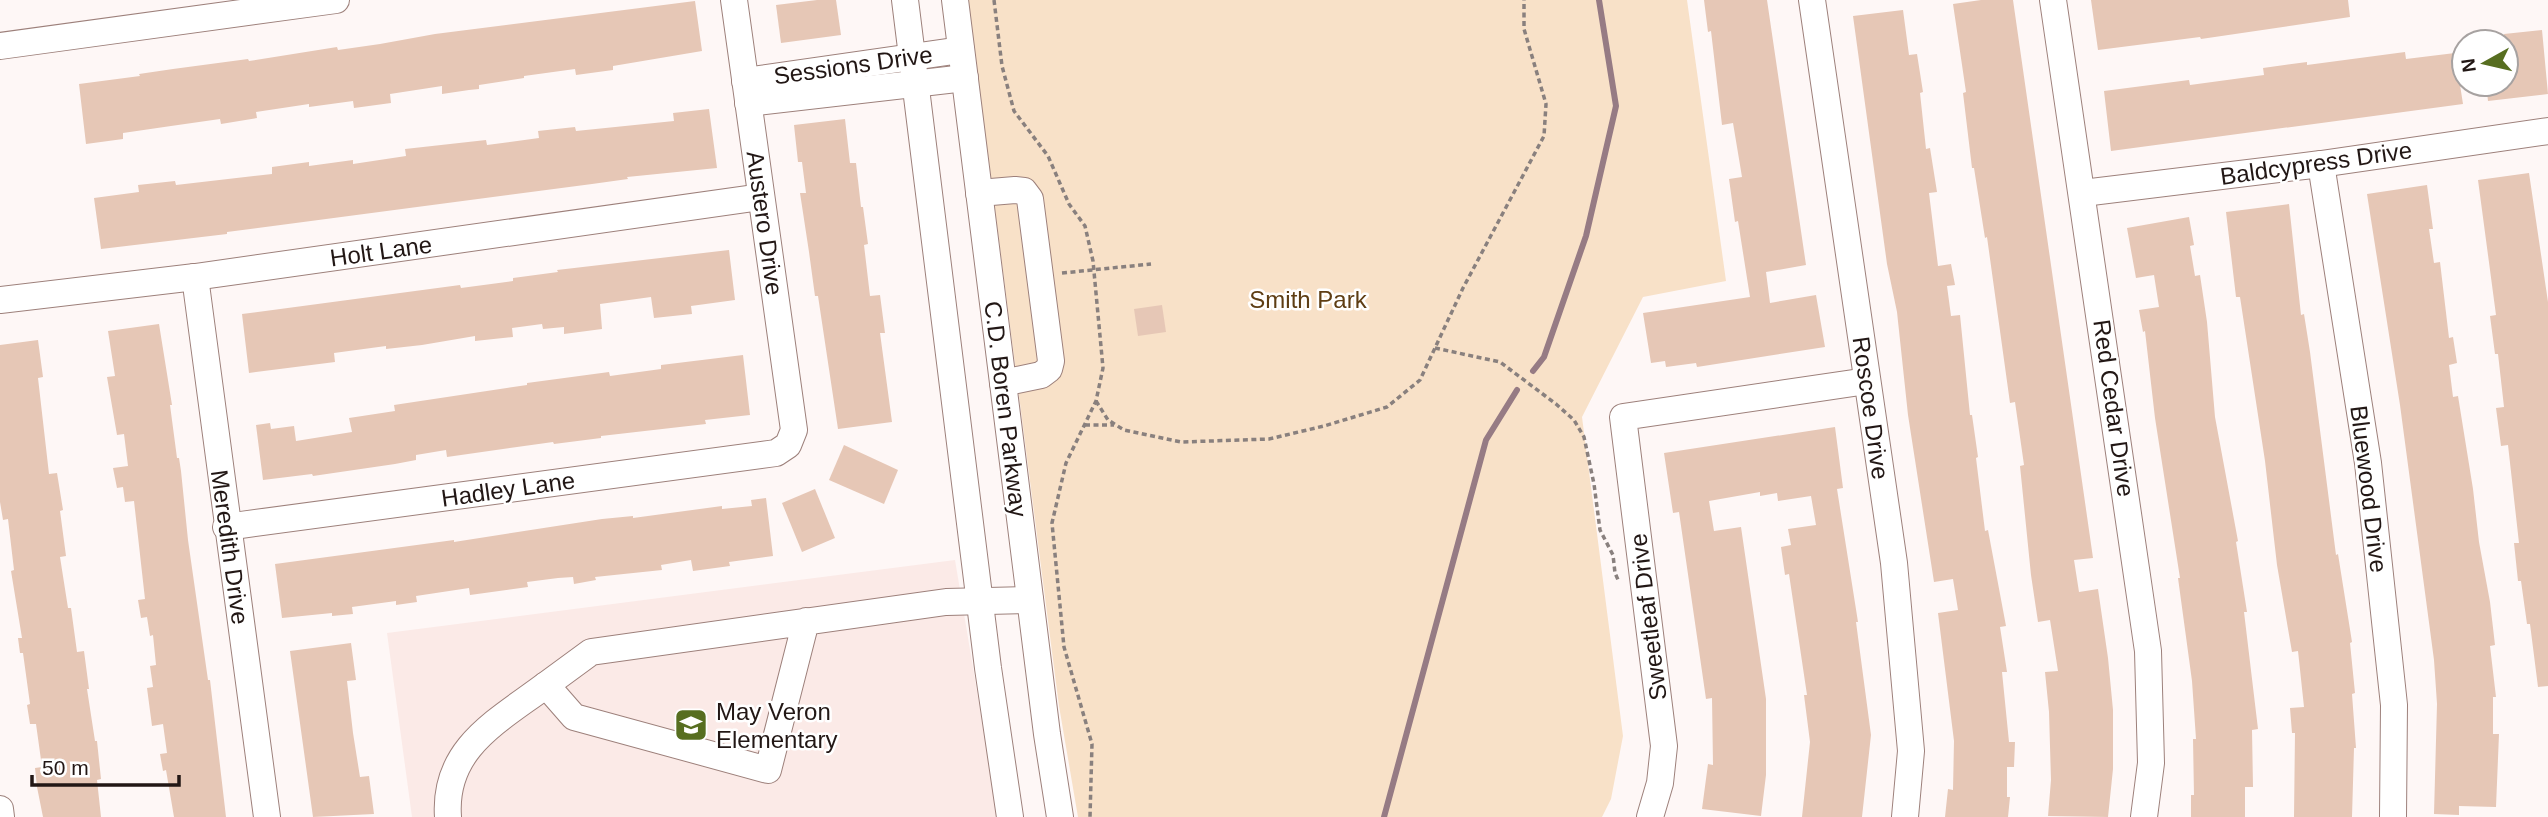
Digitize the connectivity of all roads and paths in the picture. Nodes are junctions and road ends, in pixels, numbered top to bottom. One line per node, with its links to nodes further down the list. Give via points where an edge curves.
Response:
1 (335, 0): 9 (street)
2 (734, 0): 14 (street, Austero Drive)
3 (905, 0): 11 (street, C.D. Boren Parkway)
4 (955, 0): 10 (street, C.D. Boren Parkway)
5 (993, 0): 21 (path, via 1014,111 1048,156 1069,204 1085,226)
6 (1524, 0): 25 (path, via 1524,29 1546,104 1544,136)
7 (1812, 0): 26 (street, Roscoe Drive)
8 (2053, 0): 18 (street, Red Cedar Drive)
9 (0, 46)
10 (961, 50): 11 (street, Sessions Drive); 12 (street, C.D. Boren Parkway)
11 (912, 57): 13 (street, C.D. Boren Parkway); 14 (street, Sessions Drive)
12 (965, 78): 13 (street, Sessions Drive); 17 (street, C.D. Boren Parkway)
13 (916, 83): 14 (street, Sessions Drive); 34 (street, C.D. Boren Parkway)
14 (747, 92): 19 (street, Austero Drive)
15 (2548, 131): 16 (street, Baldcypress Drive)
16 (2321, 163): 18 (street, Baldcypress Drive); 48 (street, Bluewood Drive, via 2370,476 2394,705)
17 (979, 193): 22 (street, via 1024,191 1030,199); 27 (street, C.D. Boren Parkway)
18 (2083, 193): 47 (street, Red Cedar Drive, via 2148,651 2151,763)
19 (761, 197): 23 (street, Holt Lane); 31 (street, Austero Drive, via 793,430)
20 (1151, 264): 21 (path)
21 (1093, 270): 22 (path); 28 (path, via 1103,368)
22 (1039, 276): 27 (street, via 1049,369)
23 (195, 277): 24 (street, Holt Lane); 32 (street, Meredith Drive)
24 (0, 300)
25 (1435, 348): 30 (path, via 1420,380 1387,407 1324,426 1269,439 1181,442); 33 (path, via 1500,362 1574,420 1590,461 1600,530)
26 (1867, 381): 45 (street, Sweetleaf Drive, via 1623,417 1664,746); 46 (street, Roscoe Drive, via 1894,563 1911,751)
27 (1003, 383): 35 (street, C.D. Boren Parkway)
28 (1097, 401): 29 (path); 30 (path)
29 (1085, 425): 30 (path); 44 (path, via 1066,463 1052,523 1064,647 1092,744)
30 (1116, 425)
31 (788, 445): 32 (street, Hadley Lane, via 776,453)
32 (226, 527): 40 (street, Meredith Drive)
33 (1624, 592)
34 (980, 600): 35 (street); 36 (street); 42 (street, C.D. Boren Parkway)
35 (1030, 600): 43 (street, C.D. Boren Parkway)
36 (806, 621): 37 (street, via 591,652); 37 (street, via 768,770 574,717)
37 (547, 685): 41 (street, via 474,739 451,782)
38 (0, 809): 39 (street)
39 (1, 817)
40 (267, 817)
41 (447, 817)
42 (1010, 817)
43 (1060, 817)
44 (1090, 817)
45 (1650, 817)
46 (1905, 817)
47 (2144, 817)
48 (2393, 817)

